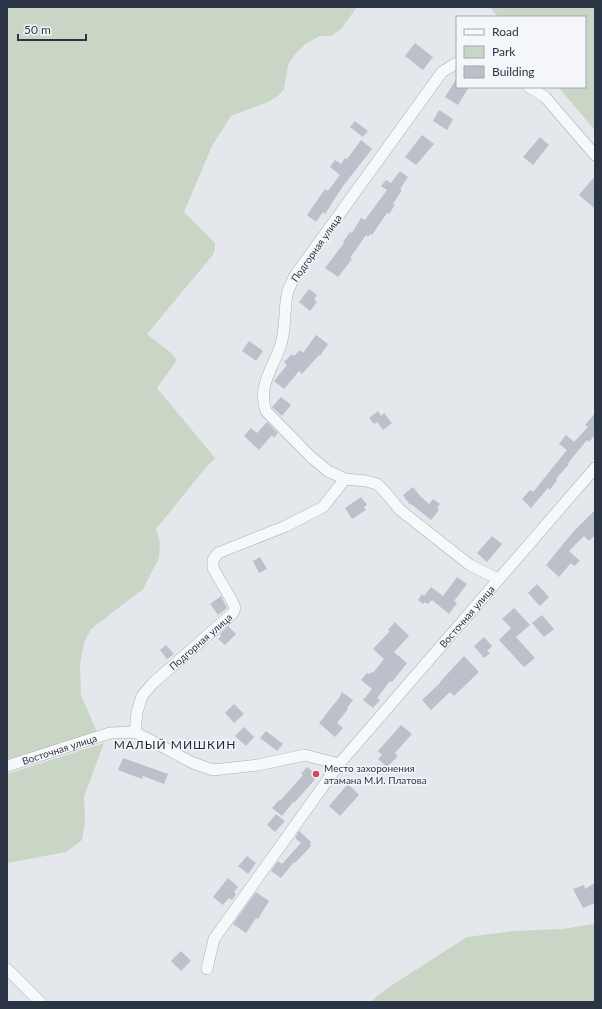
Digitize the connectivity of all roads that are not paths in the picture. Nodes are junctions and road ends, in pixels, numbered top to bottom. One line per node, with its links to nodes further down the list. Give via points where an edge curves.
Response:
1 (456, 64): 5 (street, Подгорная улица, via 442,72 294,278 287,293 281,344 271,366 263,392 263,402 266,411 311,457 328,471)
2 (531, 88): 3 (street, via 545,97)
3 (595, 155)
4 (595, 468): 6 (street, Восточная улица)
5 (345, 479): 6 (street, Подгорная улица, via 377,484 400,510 470,565); 7 (street, Подгорная улица, via 323,507 286,526 218,553 213,568 233,602 233,613 142,696)
6 (498, 579): 8 (street, Восточная улица)
7 (135, 732): 8 (street, Восточная улица, via 213,770 258,766 305,755); 9 (street, Восточная улица, via 110,733)
8 (339, 764): 11 (street, Восточная улица, via 214,939)
9 (7, 766)
10 (7, 969): 12 (street)
11 (207, 969)
12 (40, 1002)

